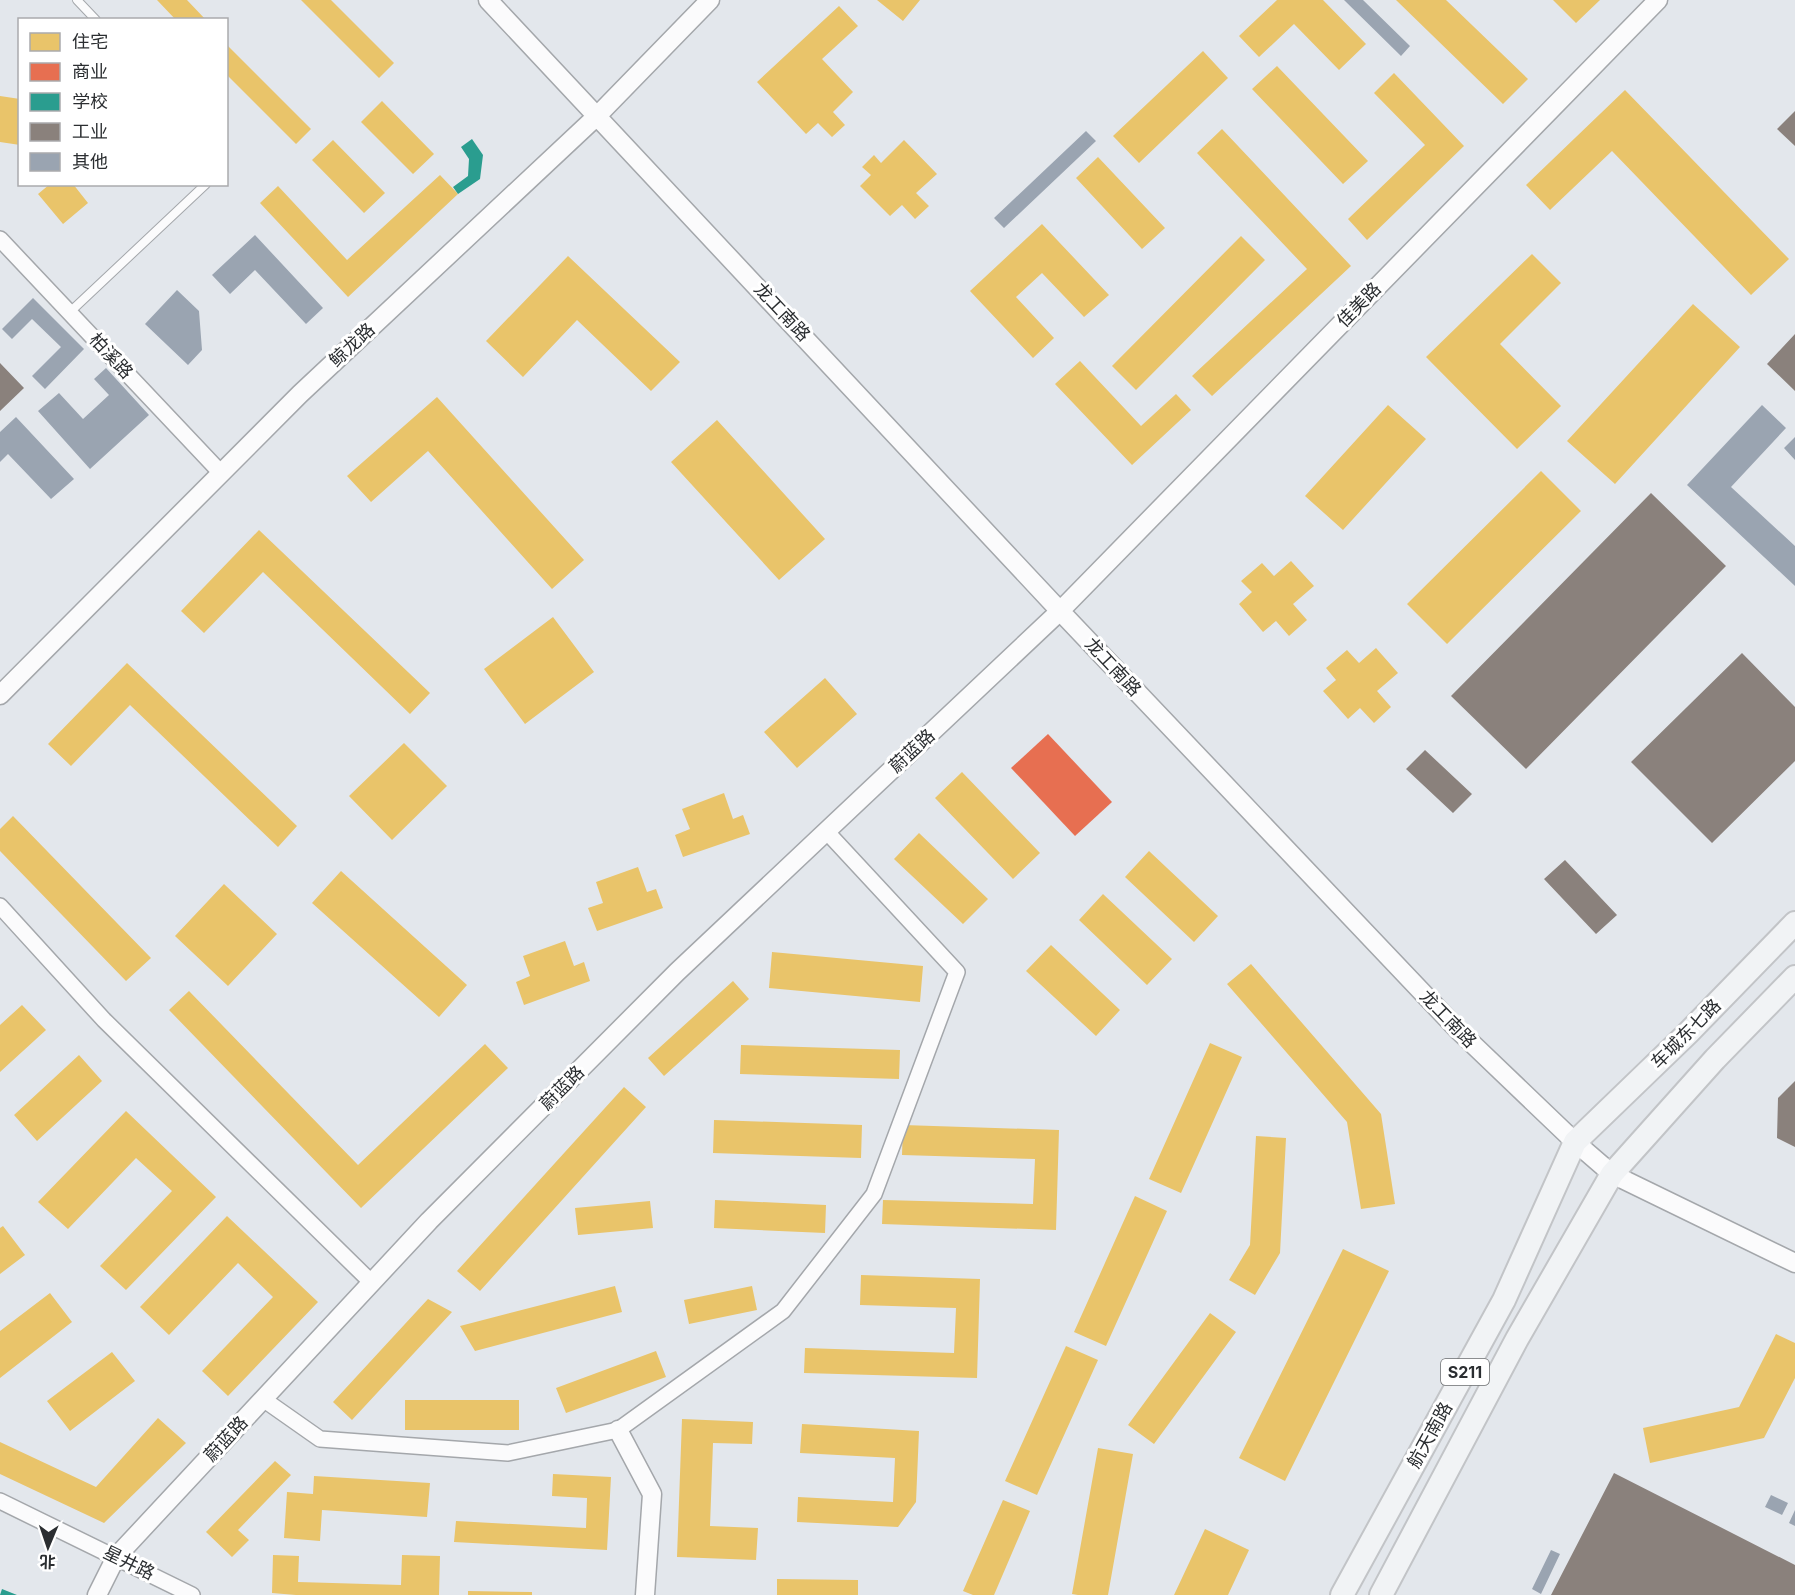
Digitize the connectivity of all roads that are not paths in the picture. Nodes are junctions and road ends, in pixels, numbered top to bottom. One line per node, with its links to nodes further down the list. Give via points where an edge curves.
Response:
1 (77, 0): 5 (lane)
2 (488, 0): 6 (street, 龙工南路)
3 (710, 0): 6 (street, 鲸龙路)
4 (1658, 0): 11 (street, 佳美路)
5 (94, 18)
6 (598, 115): 10 (street, 鲸龙路); 11 (street, 龙工南路)
7 (204, 186): 9 (lane)
8 (0, 239): 9 (street, 柏溪路)
9 (70, 312): 10 (street, 柏溪路)
10 (221, 473): 12 (street, 鲸龙路)
11 (1060, 611): 13 (street, 蔚蓝路); 17 (street, 龙工南路, via 1459,1031)
12 (0, 695)
13 (827, 832): 20 (street, 蔚蓝路, via 677,972); 22 (street, via 957,972 874,1194 783,1311)
14 (0, 906): 20 (street, via 104,1020)
15 (1795, 923): 17 (main road, 车城东七路)
16 (1795, 977): 18 (main road, 车城东七路)
17 (1575, 1142): 18 (street, 龙工南路); 28 (main road, 航天南路 / S211, via 1504,1300)
18 (1612, 1174): 19 (street, 龙工南路); 29 (main road, 航天南路 / S211, via 1517,1339)
19 (1795, 1263)
20 (372, 1283): 21 (street, 蔚蓝路)
21 (263, 1399): 22 (street, via 320,1439 508,1454); 24 (street, 蔚蓝路)
22 (618, 1430): 27 (street, via 652,1494)
23 (0, 1501): 24 (street, 星井路)
24 (116, 1557): 25 (street, 蔚蓝路); 26 (street, 星井路)
25 (97, 1595)
26 (192, 1595)
27 (645, 1595)
28 (1342, 1595)
29 (1381, 1595)

